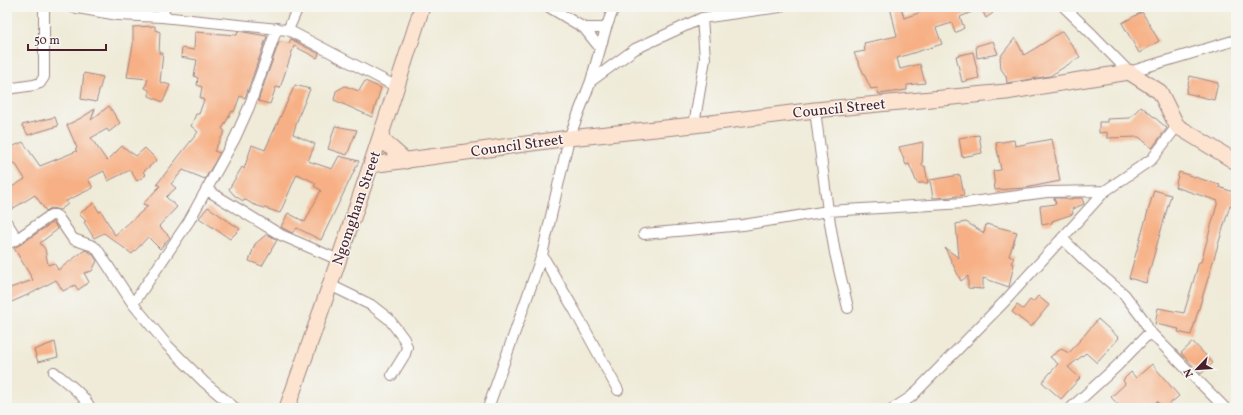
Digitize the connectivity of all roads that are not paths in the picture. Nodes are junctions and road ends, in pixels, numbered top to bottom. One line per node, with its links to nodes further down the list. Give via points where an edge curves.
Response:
1 (44, 7): 20 (street, via 44,77 40,83 34,85)
2 (72, 7): 9 (street, via 118,14)
3 (298, 7): 14 (street)
4 (422, 7): 19 (street, Ngomgham Street)
5 (549, 7): 12 (street)
6 (614, 7): 13 (street)
7 (780, 7): 10 (street)
8 (1064, 7): 17 (street)
9 (163, 12): 11 (street)
10 (702, 18): 18 (street, via 635,49); 22 (street, via 705,59)
11 (277, 28): 14 (street); 29 (street, via 236,138)
12 (584, 28): 13 (street); 16 (street)
13 (606, 28): 16 (street)
14 (288, 30): 19 (street)
15 (1236, 40): 17 (street)
16 (600, 48): 18 (street)
17 (1128, 72): 21 (street, Council Street, via 1006,92); 23 (street, via 1160,92)
18 (591, 81): 25 (street)
19 (397, 87): 24 (street, Ngomgham Street)
20 (7, 89)
21 (815, 110): 22 (street, Council Street); 31 (street)
22 (694, 125): 25 (street, Council Street)
23 (1177, 126): 27 (street); 30 (street, via 1152,159)
24 (380, 138): 26 (street); 28 (street, Ngomgham Street)
25 (570, 138): 26 (street, Council Street); 37 (street)
26 (406, 161): 28 (street, Council Street)
27 (1236, 162)
28 (371, 165): 38 (street, Ngomgham Street)
29 (207, 190): 38 (street, via 281,234); 40 (street)
30 (1105, 191): 31 (street, via 1047,192 965,202); 34 (street)
31 (828, 211): 33 (street, via 743,225); 41 (street)
32 (7, 223): 35 (street)
33 (644, 234)
34 (1062, 238): 42 (street, via 1124,294); 50 (street, via 911,398)
35 (17, 239): 36 (street); 40 (street, via 50,215 55,215 73,239 97,249)
36 (7, 244)
37 (542, 255): 45 (street); 49 (street)
38 (339, 260): 39 (street, Ngomgham Street)
39 (330, 285): 44 (street, via 371,305 389,320 404,339 407,347 405,354); 48 (street, Ngomgham Street)
40 (133, 304): 47 (street, via 167,345)
41 (848, 308)
42 (1150, 332): 51 (street); 52 (street)
43 (54, 372): 46 (street, via 81,396)
44 (392, 375)
45 (618, 390)
46 (90, 408)
47 (235, 408)
48 (287, 408)
49 (488, 408)
50 (894, 408)
51 (1071, 408)
52 (1225, 408)

